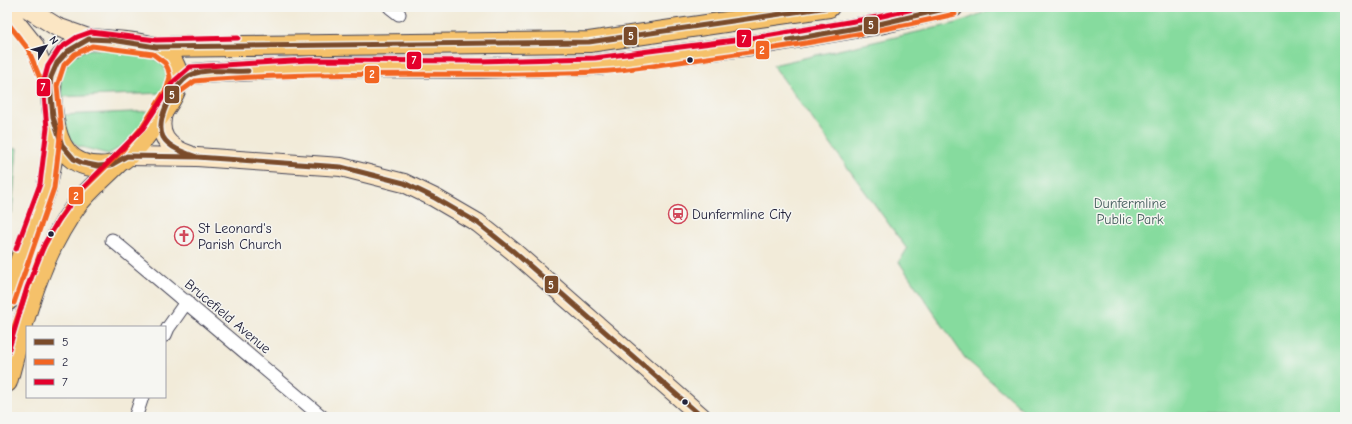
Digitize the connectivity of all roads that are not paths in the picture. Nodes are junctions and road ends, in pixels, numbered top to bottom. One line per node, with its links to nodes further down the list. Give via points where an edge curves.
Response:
1 (25, 7): 5 (street, via 57,27)
2 (829, 7): 6 (main road, via 589,42)
3 (953, 7): 8 (main road, via 879,24 767,43 596,65 481,68 310,67 196,73)
4 (7, 11): 7 (street, via 34,44)
5 (91, 39): 6 (main road); 7 (main road, via 64,54 54,69)
6 (156, 47): 8 (main road, via 173,62 177,77)
7 (50, 85): 10 (main road)
8 (176, 86): 9 (main road)
9 (164, 110): 11 (street, via 161,116 161,130 167,142 179,151); 12 (main road, via 150,130)
10 (54, 128): 12 (main road, via 61,145 75,161 97,167); 14 (main road, via 47,186)
11 (197, 157): 12 (street); 21 (street, via 341,167 404,183 435,198 478,223 513,251)
12 (123, 159): 17 (main road, via 77,205 47,255 22,326)
13 (112, 240): 15 (street, Brucefield Avenue)
14 (7, 301)
15 (186, 301): 16 (street); 20 (street, Brucefield Avenue)
16 (166, 333)
17 (7, 382)
18 (142, 398): 19 (street)
19 (136, 415)
20 (322, 417)
21 (702, 417)

